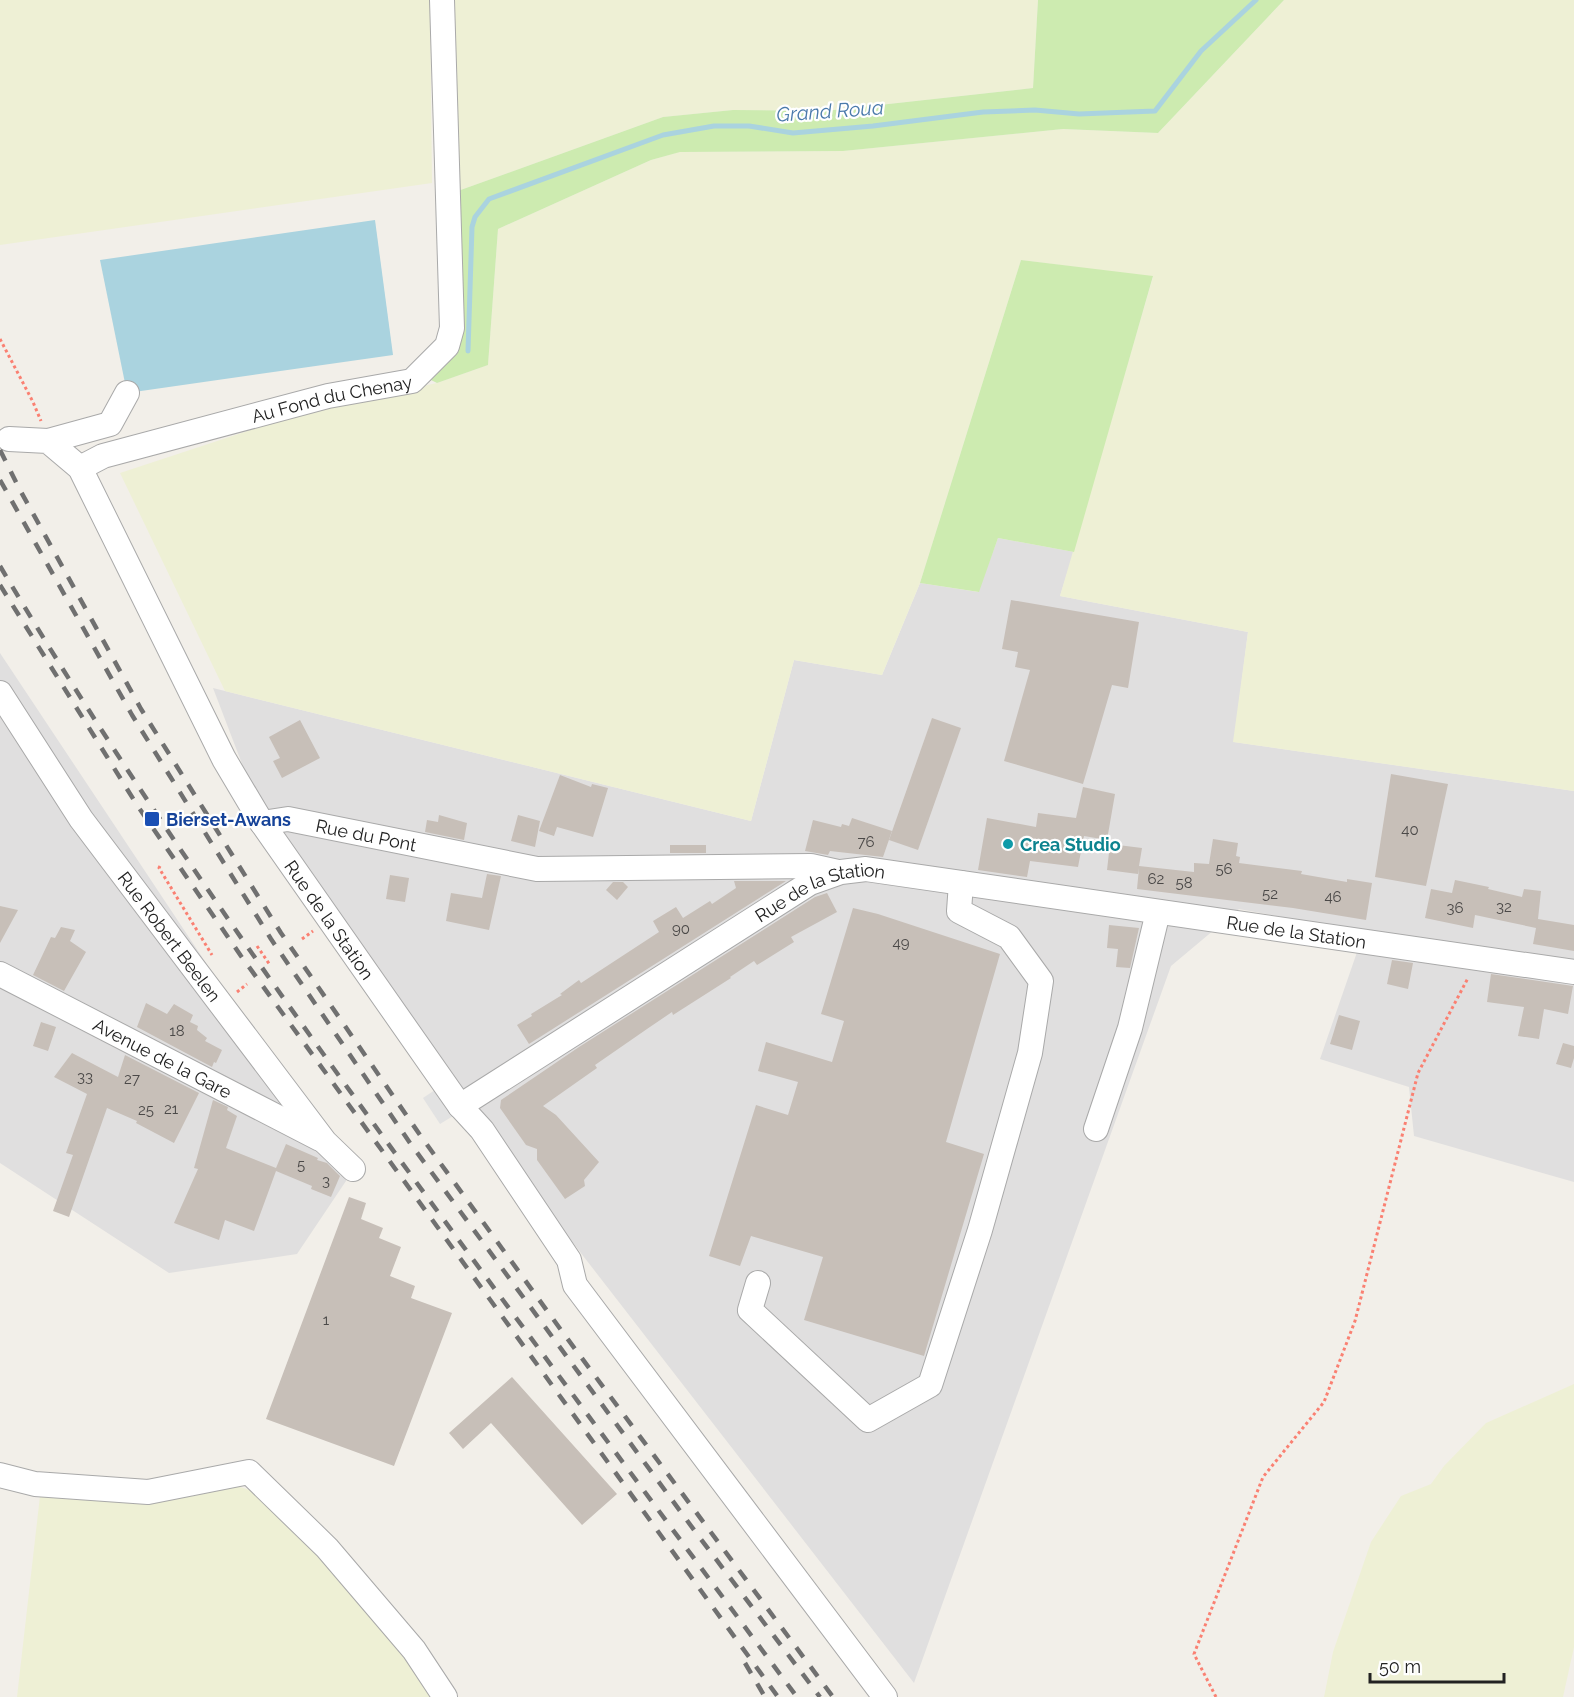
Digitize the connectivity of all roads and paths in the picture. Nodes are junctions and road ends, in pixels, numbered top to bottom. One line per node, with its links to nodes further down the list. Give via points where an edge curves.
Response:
1 (442, 0): 6 (street, Au Fond du Chenay, via 452,328 447,346 412,381 328,396 103,456)
2 (0, 339): 5 (path, via 33,402)
3 (127, 393): 5 (street, via 110,423)
4 (9, 439): 5 (street)
5 (48, 441): 6 (street)
6 (80, 468): 8 (street, via 224,759)
7 (0, 693): 25 (street, Rue Robert Beelen, via 81,819)
8 (262, 823): 10 (street, Rue du Pont, via 288,819 537,869 811,866); 23 (street, Rue de la Station)
9 (160, 866): 17 (path)
10 (841, 872): 11 (street, Rue de la Station, via 866,870); 23 (street, Rue de la Station, via 810,883)
11 (961, 883): 12 (street, Rue de la Station); 27 (street, via 959,911 1010,937 1041,981 1030,1053 980,1230 930,1385 868,1420 750,1310)
12 (1158, 912): 16 (street, Rue de la Station); 24 (street, via 1130,1028)
13 (312, 932): 14 (path)
14 (302, 939)
15 (257, 946): 18 (path)
16 (1480, 959): 19 (street, Rue de la Station); 31 (path, via 1418,1073 1355,1321 1324,1402 1263,1477 1194,1654)
17 (217, 964)
18 (270, 965)
19 (1574, 972)
20 (0, 974): 25 (street, Avenue de la Gare)
21 (247, 984): 22 (path)
22 (241, 988)
23 (460, 1106): 30 (street, via 482,1130 569,1260 575,1286)
24 (1096, 1129)
25 (326, 1142): 26 (street, Rue Robert Beelen)
26 (353, 1169)
27 (758, 1283)
28 (0, 1475): 29 (street, via 35,1484 148,1492 249,1472 327,1548 414,1650)
29 (445, 1697)
30 (885, 1697)
31 (1216, 1697)

